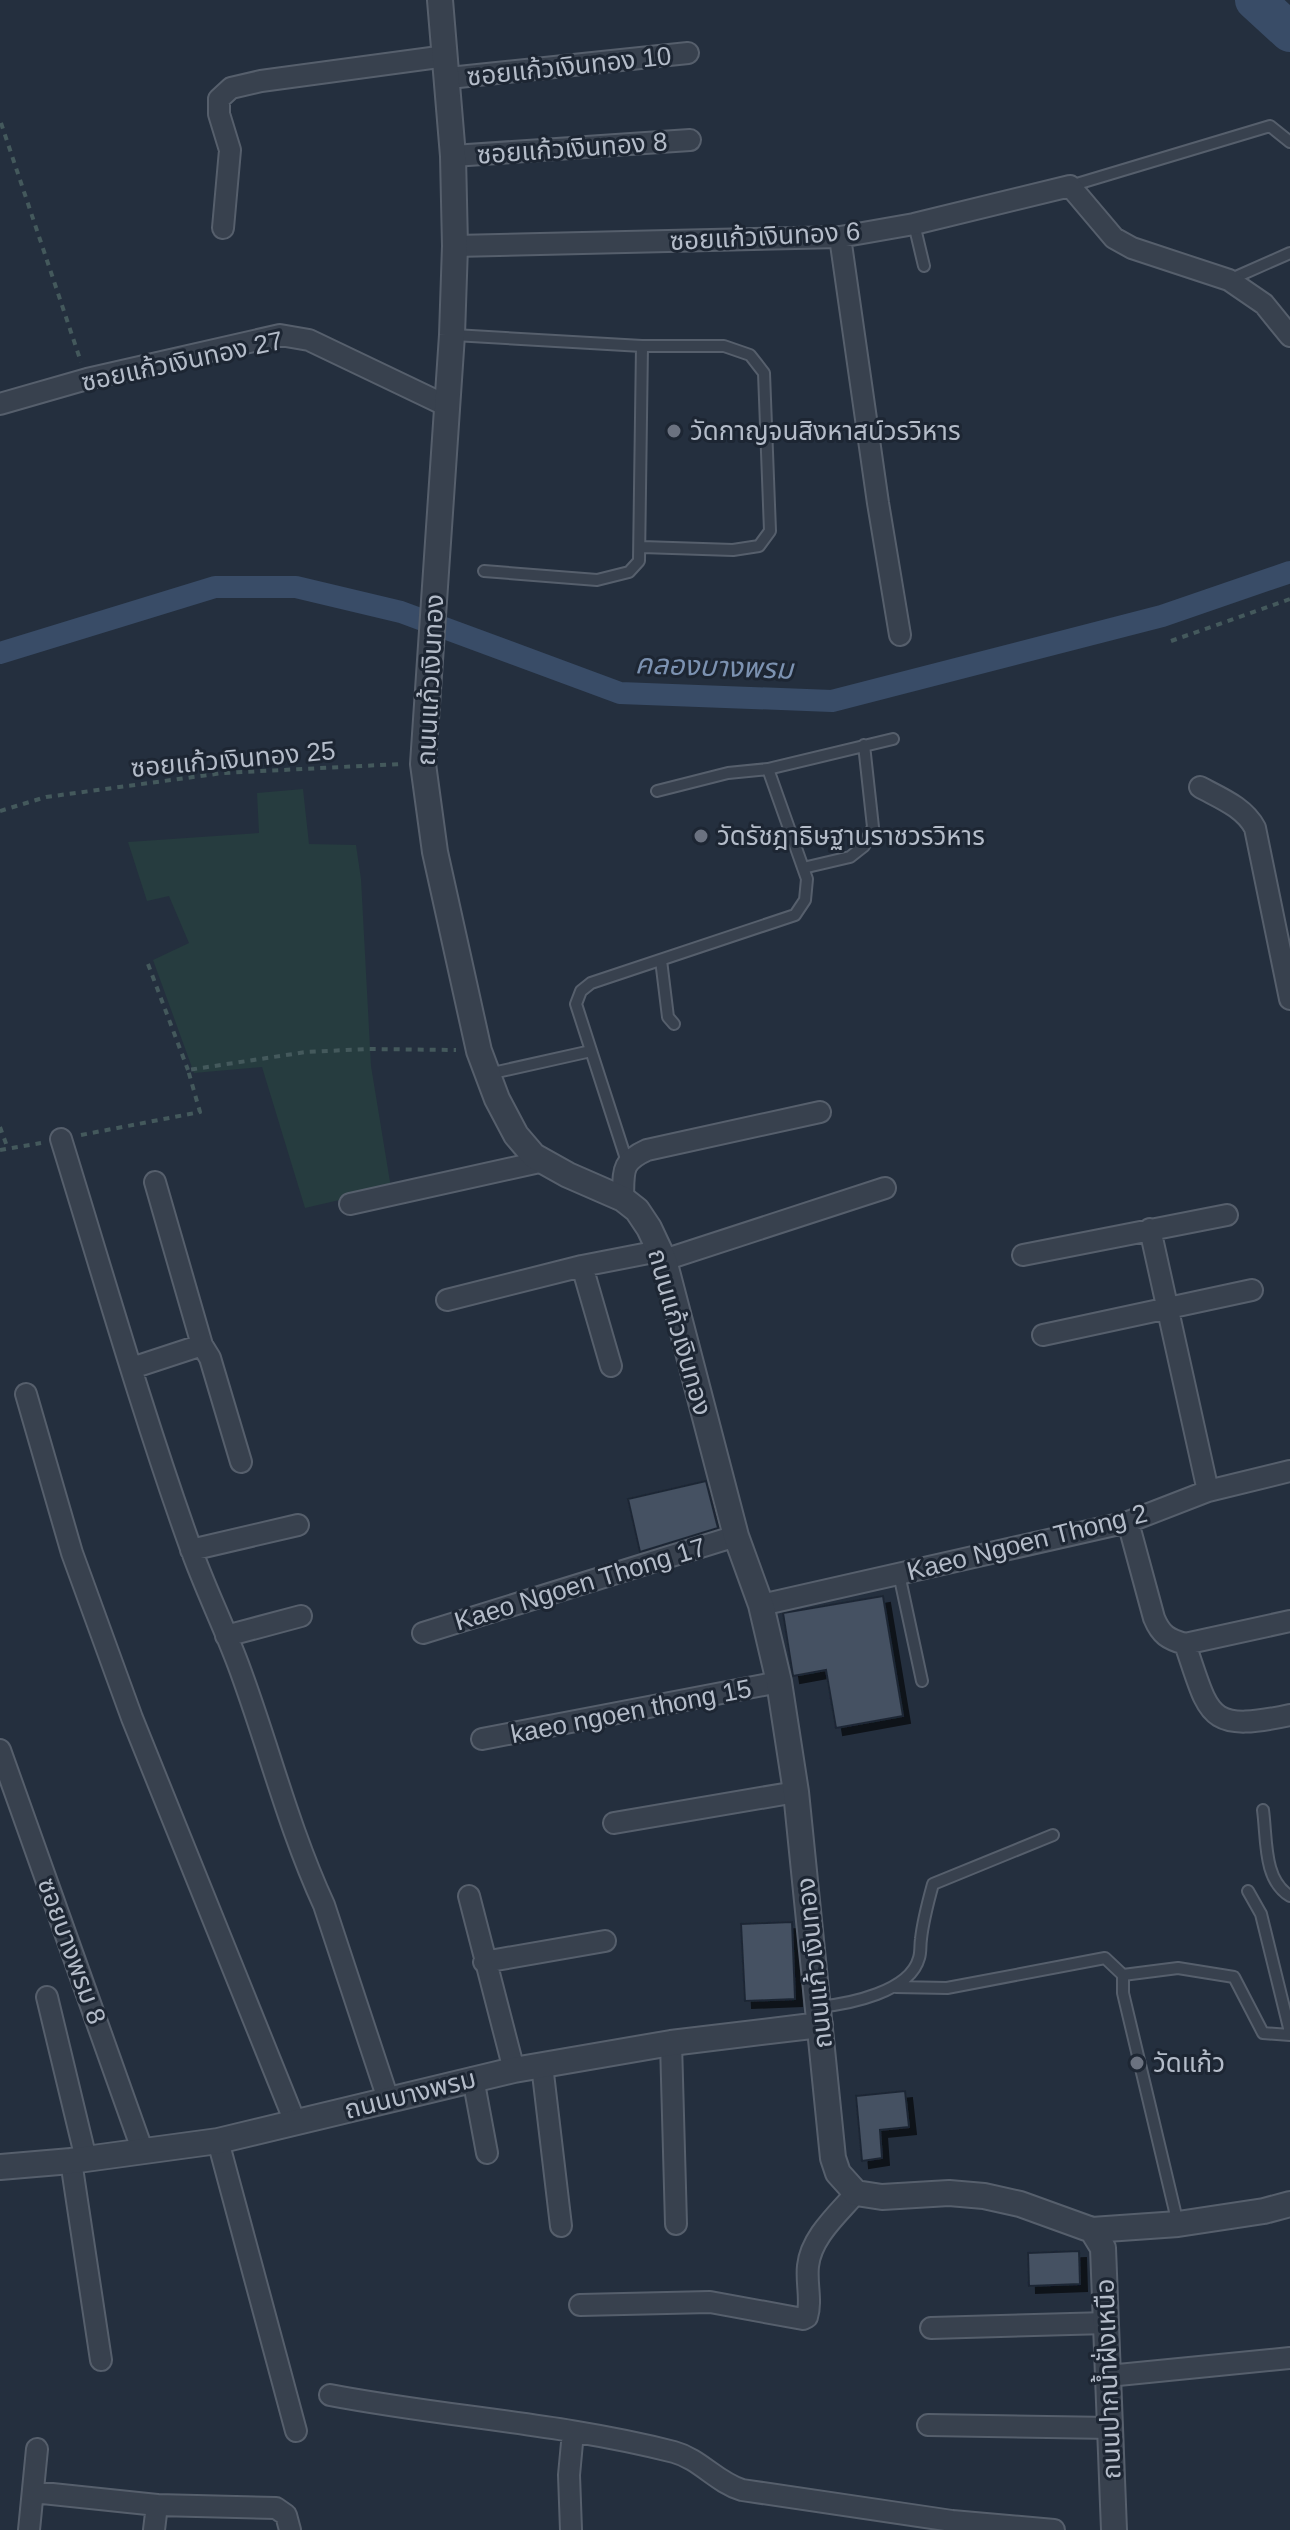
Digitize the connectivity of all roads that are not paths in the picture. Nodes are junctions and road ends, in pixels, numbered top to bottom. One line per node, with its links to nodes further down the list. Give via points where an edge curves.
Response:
1 (440, 0): 3 (street, ถนนแก้วเงินทอง)
2 (688, 53): 3 (street, ซอยแก้วเงินทอง 10)
3 (448, 67): 6 (street, ถนนแก้วเงินทอง); 9 (street, ซอยแก้วเงินทอง 10, via 231,88 219,99 230,150)
4 (690, 140): 6 (street, ซอยแก้วเงินทอง 8)
5 (1290, 142): 7 (lane, via 1270,126)
6 (453, 156): 11 (street, ถนนแก้วเงินทอง)
7 (1070, 186): 8 (street, ซอยแก้วเงินทอง 6); 14 (street, via 1114,238)
8 (914, 224): 10 (street, ซอยแก้วเงินทอง 6); 13 (lane)
9 (223, 228)
10 (840, 237): 11 (street, ซอยแก้วเงินทอง 6); 22 (street)
11 (455, 246): 15 (street, ถนนแก้วเงินทอง)
12 (1290, 253): 14 (lane)
13 (924, 266)
14 (1229, 280): 16 (street, via 1264,304)
15 (452, 335): 17 (lane); 19 (street, ถนนแก้วเงินทอง)
16 (1290, 336)
17 (642, 346): 20 (lane); 20 (lane, via 724,346 750,355 764,373 770,531 759,546 733,550)
18 (0, 404): 19 (street, ซอยแก้วเงินทอง 27, via 280,335 309,340)
19 (447, 406): 34 (street, ถนนแก้วเงินทอง, via 423,764 435,852)
20 (642, 547): 21 (lane, via 629,572 597,580)
21 (484, 571)
22 (900, 635)
23 (893, 739): 24 (lane)
24 (864, 745): 25 (lane); 28 (lane, via 873,827 864,846 850,857)
25 (768, 769): 27 (lane); 28 (lane)
26 (1200, 787): 29 (street, via 1232,804 1255,828)
27 (657, 791)
28 (803, 868): 30 (lane, via 805,900 795,915)
29 (1284, 934): 31 (street)
30 (661, 960): 32 (lane, via 668,1017); 33 (lane, via 581,991 576,1004)
31 (1290, 999)
32 (674, 1024)
33 (591, 1051): 34 (lane); 38 (lane)
34 (487, 1074): 37 (street, ถนนแก้วเงินทอง, via 516,1135)
35 (820, 1112): 38 (street, via 647,1150)
36 (61, 1139): 54 (street)
37 (544, 1161): 41 (street, ถนนแก้วเงินทอง); 42 (street)
38 (627, 1162): 41 (street)
39 (155, 1182): 52 (street)
40 (885, 1188): 46 (street)
41 (623, 1199): 46 (street, ถนนแก้วเงินทอง, via 643,1219)
42 (350, 1204)
43 (1227, 1215): 44 (street)
44 (1150, 1229): 45 (street); 50 (street)
45 (1023, 1255)
46 (661, 1256): 47 (street); 61 (street, ถนนแก้วเงินทอง)
47 (582, 1266): 49 (street); 53 (street)
48 (1252, 1290): 50 (street)
49 (447, 1300)
50 (1167, 1306): 51 (street); 58 (street)
51 (1043, 1335)
52 (202, 1345): 54 (street); 56 (street)
53 (611, 1366)
54 (132, 1368): 62 (street)
55 (26, 1394): 94 (street, via 72,1553 132,1718)
56 (241, 1462)
57 (1290, 1471): 58 (street, Kaeo Ngoen Thong 2)
58 (1208, 1491): 59 (street, Kaeo Ngoen Thong 2)
59 (1128, 1522): 63 (street, Kaeo Ngoen Thong 2); 69 (street, via 1159,1630)
60 (298, 1525): 62 (street)
61 (736, 1536): 64 (street, ถนนแก้วเงินทอง); 67 (street, Kaeo Ngoen Thong 17)
62 (191, 1550): 68 (street)
63 (899, 1574): 64 (street, Kaeo Ngoen Thong 2); 70 (lane)
64 (761, 1605): 71 (street, ถนนแก้วเงินทอง)
65 (301, 1616): 68 (street)
66 (1290, 1621): 69 (street)
67 (423, 1633)
68 (226, 1636): 93 (street)
69 (1185, 1644): 72 (street, via 1207,1708 1222,1719 1261,1721)
70 (922, 1681)
71 (779, 1682): 73 (street, kaeo ngoen thong 15); 75 (street, ถนนแก้วเงินทอง)
72 (1290, 1715)
73 (482, 1739)
74 (1, 1756): 96 (street, ซอยบางพรม 8)
75 (796, 1792): 77 (street); 87 (street, ถนนแก้วเงินทอง)
76 (1263, 1810): 81 (lane, via 1271,1874)
77 (614, 1823)
78 (1053, 1835): 85 (lane, via 933,1884 919,1958)
79 (1248, 1891): 88 (lane, via 1261,1914)
80 (469, 1896): 83 (street)
81 (1290, 1896)
82 (605, 1941): 83 (street)
83 (484, 1962): 91 (street)
84 (1123, 1975): 85 (lane, via 1105,1958 947,1988); 88 (lane, via 1178,1968 1234,1977 1263,2033); 103 (lane)
85 (896, 1987): 87 (lane, via 836,2005)
86 (47, 1997): 98 (street)
87 (819, 2016): 89 (street, ถนนบางพรม); 100 (street, ถนนแก้วเงินทอง, via 833,2158 838,2173)
88 (1290, 2034)
89 (671, 2043): 90 (street, ถนนบางพรม); 102 (street)
90 (542, 2065): 91 (street, ถนนบางพรม); 104 (street)
91 (514, 2070): 92 (street, ถนนบางพรม)
92 (473, 2078): 93 (street, ถนนบางพรม); 97 (street)
93 (388, 2099): 94 (street, ถนนบางพรม)
94 (295, 2122): 95 (street, ถนนบางพรม)
95 (218, 2141): 96 (street, ถนนบางพรม); 115 (street)
96 (143, 2152): 98 (street, ถนนบางพรม)
97 (487, 2153)
98 (78, 2160): 99 (street, ถนนบางพรม); 110 (street)
99 (0, 2167)
100 (856, 2193): 105 (street, via 984,2196); 106 (street, via 813,2245 808,2264 810,2307 803,2319 710,2302)
101 (1290, 2204): 103 (street)
102 (676, 2224)
103 (1178, 2224): 105 (street)
104 (561, 2226)
105 (1092, 2230): 107 (street, ถนนปากน้ำฝั่งเหนือ, via 1103,2248)
106 (580, 2305)
107 (1107, 2323): 108 (street); 111 (street, ถนนปากน้ำฝั่งเหนือ)
108 (931, 2328)
109 (1290, 2358): 111 (street)
110 (101, 2360)
111 (1108, 2376): 114 (street, ถนนปากน้ำฝั่งเหนือ)
112 (330, 2395): 116 (street)
113 (928, 2425): 114 (street)
114 (1111, 2428): 125 (street, ถนนปากน้ำฝั่งเหนือ)
115 (296, 2431)
116 (573, 2432): 123 (street); 124 (street, via 687,2456 727,2486 742,2490 952,2521)
117 (37, 2449): 118 (street)
118 (33, 2492): 119 (street); 120 (street)
119 (157, 2505): 121 (street); 122 (street, via 276,2508 286,2515)
120 (29, 2530)
121 (154, 2530)
122 (290, 2530)
123 (571, 2530)
124 (1054, 2530)
125 (1114, 2530)

